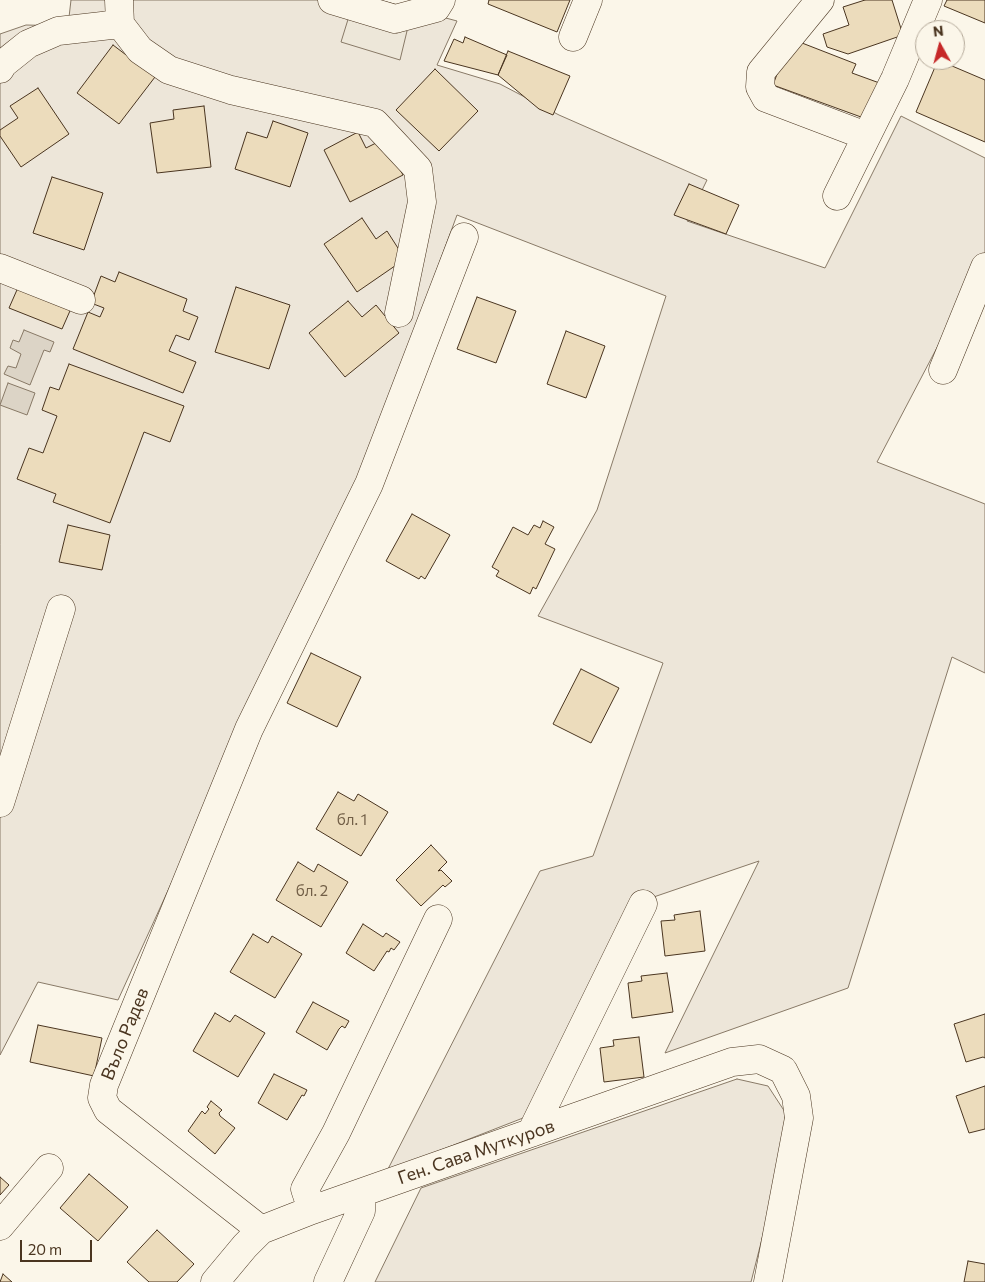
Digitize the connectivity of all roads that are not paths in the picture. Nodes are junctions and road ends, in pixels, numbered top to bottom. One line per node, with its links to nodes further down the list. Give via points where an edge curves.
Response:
1 (332, 0): 2 (street, via 395,19 436,8)
2 (441, 0)
3 (588, 0): 7 (street)
4 (820, 0): 9 (street, via 761,72 760,87 766,98)
5 (928, 0): 9 (street, via 895,79)
6 (119, 12): 8 (street, via 28,44 2,64); 15 (street, via 140,50 169,70 230,90 375,124 418,169 422,202)
7 (573, 37)
8 (0, 70)
9 (866, 136): 10 (street)
10 (837, 196)
11 (464, 237): 26 (street, Въло Радев, via 369,484 249,729 104,1085 102,1098 108,1110)
12 (985, 267): 16 (street)
13 (0, 268): 14 (street)
14 (81, 300)
15 (399, 313)
16 (943, 370)
17 (61, 609): 18 (street)
18 (0, 803)
19 (643, 904): 21 (street)
20 (438, 919): 24 (street, via 336,1134 305,1189)
21 (530, 1133): 23 (street, Ген. Сава Муткуров); 29 (street, Ген. Сава Муткуров, via 732,1062 759,1059 783,1070 796,1096 799,1118)
22 (49, 1168): 25 (street)
23 (361, 1192): 24 (street, Ген. Сава Муткуров); 28 (street, via 361,1211)
24 (312, 1210): 26 (street, Ген. Сава Муткуров)
25 (0, 1226)
26 (261, 1230): 27 (street, Ген. Сава Муткуров)
27 (216, 1282)
28 (328, 1282)
29 (768, 1282)

